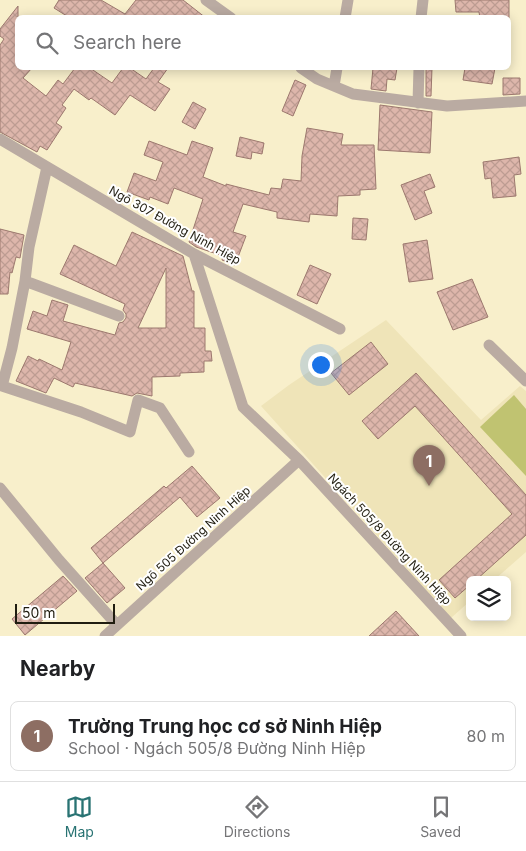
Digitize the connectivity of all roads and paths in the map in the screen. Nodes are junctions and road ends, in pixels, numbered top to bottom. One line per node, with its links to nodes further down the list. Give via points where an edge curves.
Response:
1 (206, 0): 4 (street)
2 (348, 0): 5 (street)
3 (423, 0): 6 (street)
4 (227, 15)
5 (346, 15)
6 (421, 15)
7 (304, 70): 10 (street)
8 (337, 70): 10 (street)
9 (419, 70): 12 (street)
10 (334, 86): 12 (street, via 353,94)
11 (526, 101): 12 (street, via 447,106)
12 (418, 103)
13 (0, 139): 14 (street, Ngõ 307 Đường Ninh Hiệp)
14 (47, 167): 15 (street, Ngõ 307 Đường Ninh Hiệp); 16 (street)
15 (194, 254): 18 (street, Ngõ 307 Đường Ninh Hiệp); 22 (street, Ngách 505/8 Đường Ninh Hiệp, via 243,407)
16 (25, 282): 17 (street); 21 (street, via 2,386 130,432 138,400 160,408)
17 (118, 316)
18 (340, 328)
19 (489, 345): 20 (street)
20 (526, 381)
21 (189, 452)
22 (299, 460): 24 (street, Ngõ 505 Đường Ninh Hiệp); 26 (street, Ngách 505/8 Đường Ninh Hiệp)
23 (0, 488): 24 (street)
24 (118, 625): 25 (street, Ngõ 505 Đường Ninh Hiệp)
25 (105, 636)
26 (461, 636)

